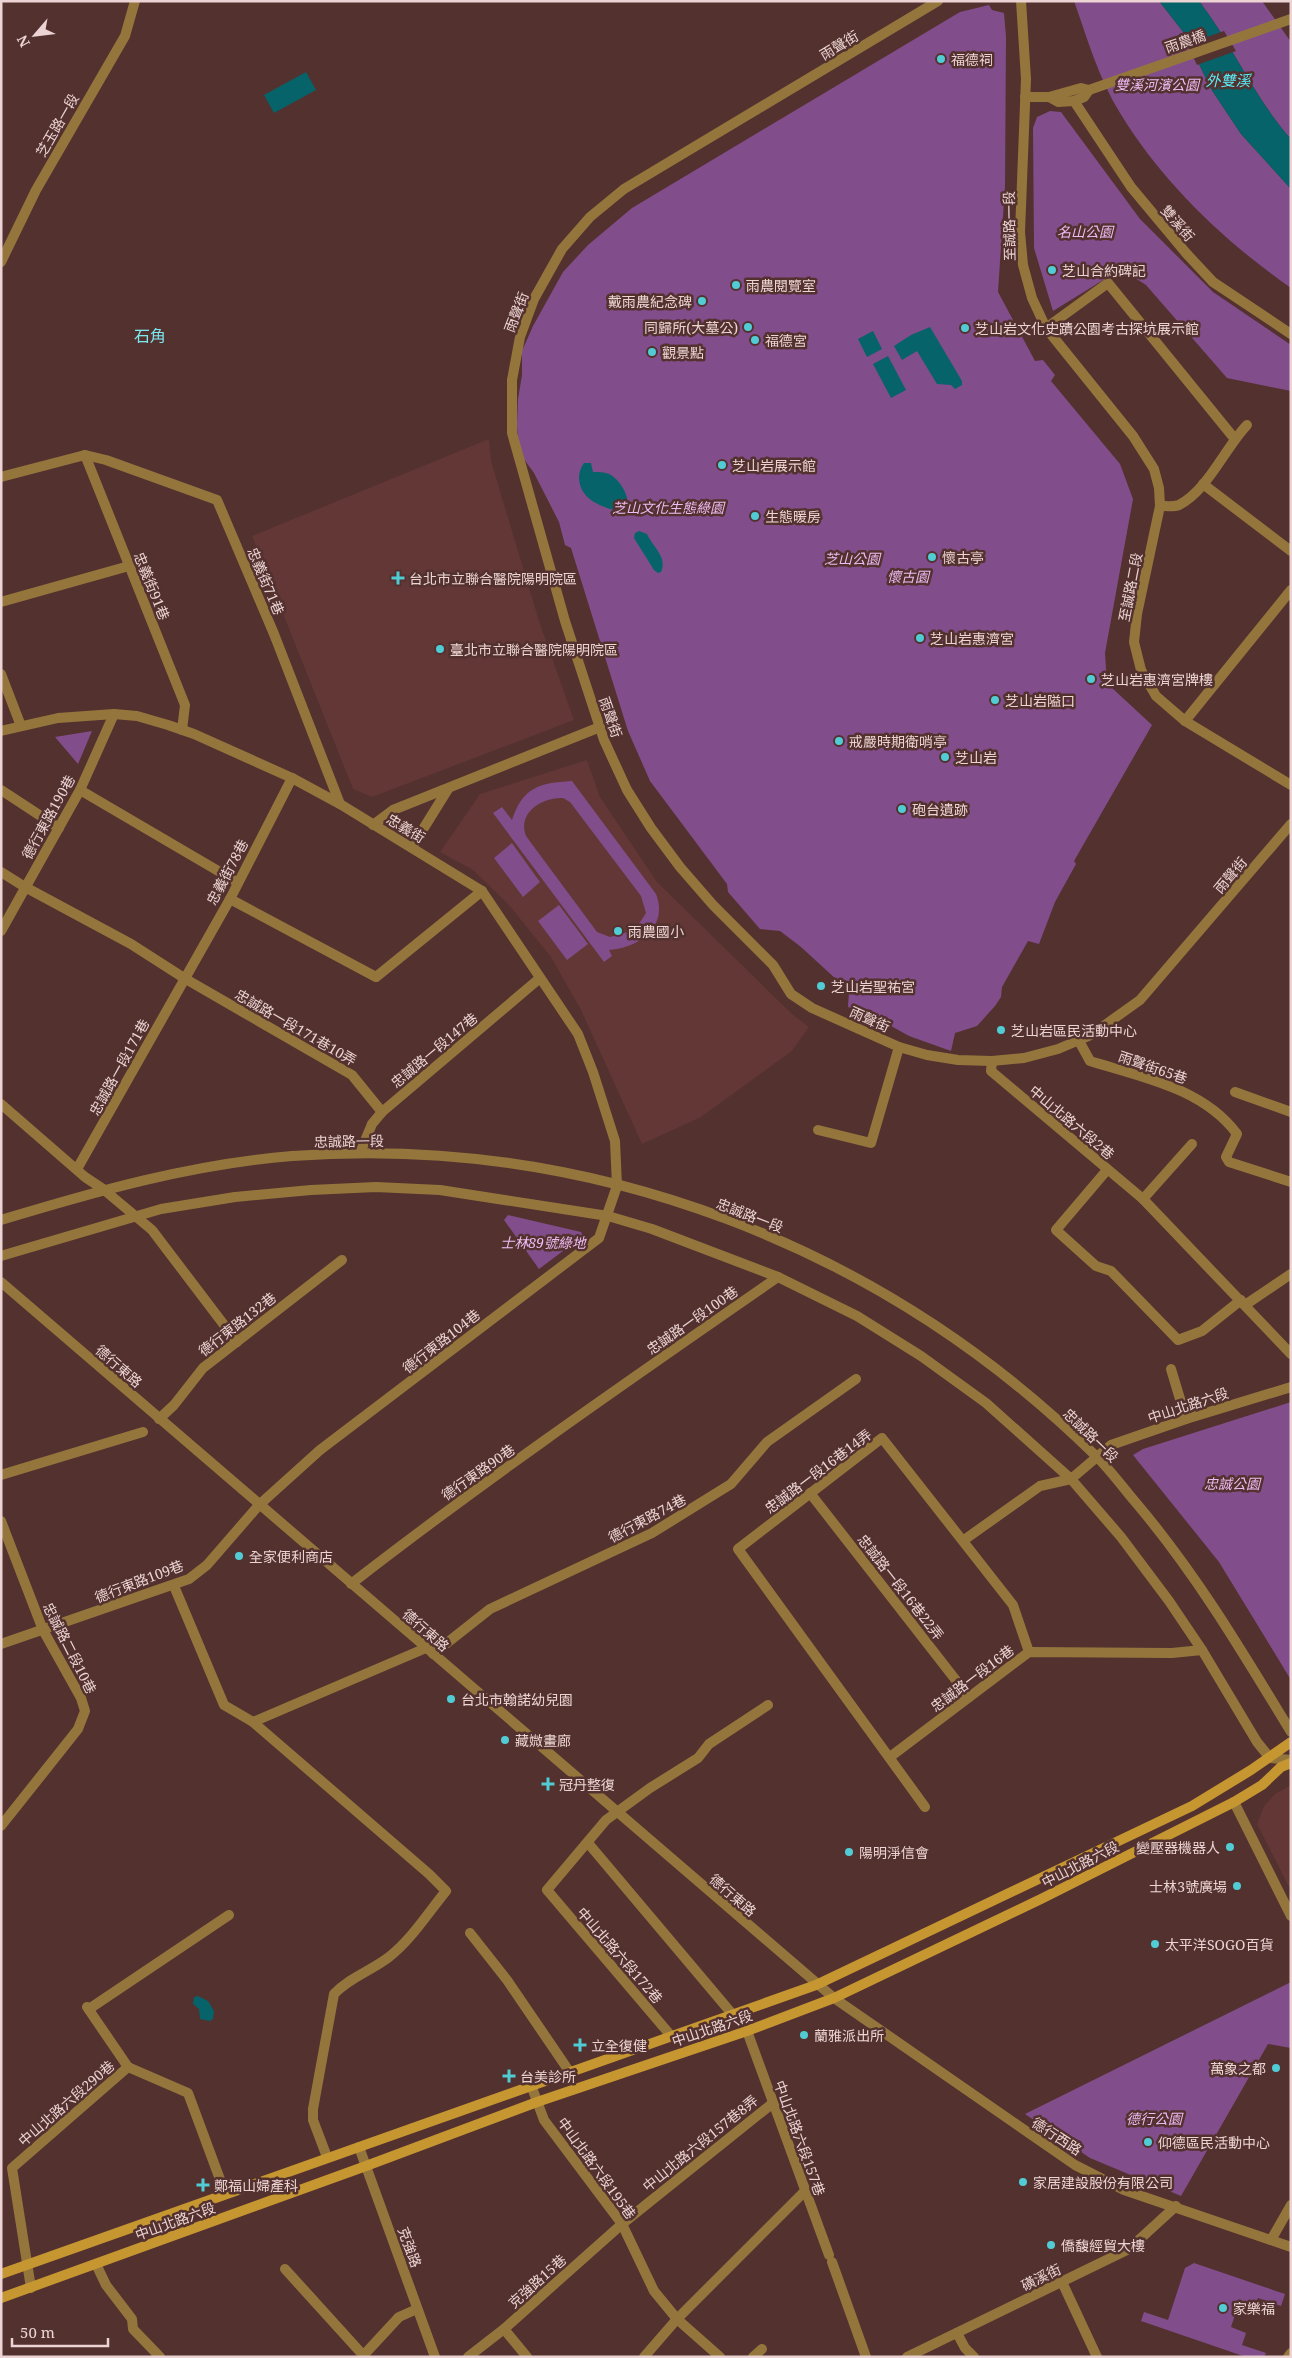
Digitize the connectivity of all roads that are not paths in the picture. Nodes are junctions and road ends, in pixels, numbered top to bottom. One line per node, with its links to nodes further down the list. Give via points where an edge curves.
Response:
1 (135, 1): 9 (street, 芝玉路一段, via 125,36 36,190)
2 (938, 1): 27 (street, 雨聲街, via 624,189 590,217 562,249 534,299 520,337 512,380 512,433 529,501)
3 (1021, 1): 6 (street, 至誠路一段)
4 (1291, 19): 5 (street, 雨農橋)
5 (1089, 90): 7 (street, via 1081,88); 8 (street, via 1084,97)
6 (1025, 97): 7 (street); 10 (street, 至誠路一段, via 1021,249 1032,298)
7 (1049, 97): 8 (street, via 1058,102)
8 (1074, 101): 11 (street, 雙溪街, via 1131,187 1186,254 1213,282)
9 (1, 262)
10 (1046, 328): 13 (street, via 1108,283); 15 (street, 至誠路一段, via 1133,436)
11 (1291, 334)
12 (1247, 425): 13 (street)
13 (1234, 438): 17 (street)
14 (85, 455): 16 (street); 20 (street, 忠義街91巷); 35 (street, 忠義街71巷, via 217,500 274,634)
15 (1154, 469): 18 (street, 至誠路二段)
16 (1, 477)
17 (1203, 484): 18 (street, via 1178,506); 19 (street)
18 (1160, 506): 25 (street, 至誠路二段, via 1136,614 1134,642 1141,670 1156,696)
19 (1291, 551)
20 (129, 566): 22 (street); 28 (street, 忠義街91巷, via 185,705)
21 (1291, 590): 25 (street)
22 (1, 602)
23 (1, 674): 26 (street)
24 (114, 714): 26 (street, 忠義街, via 58,718); 28 (street, 忠義街, via 137,716); 34 (street, 德行東路190巷)
25 (1185, 721): 31 (street, 至誠路二段)
26 (21, 726): 29 (street, 忠義街)
27 (600, 727): 32 (street); 49 (street, 雨聲街, via 627,790 651,828 713,906 773,965 791,994 812,1008)
28 (182, 730): 30 (street, 忠義街)
29 (1, 731)
30 (292, 778): 35 (street, 忠義街); 41 (street, 忠義街78巷)
31 (1291, 786)
32 (448, 789): 37 (street, via 394,810); 39 (street)
33 (1, 790): 38 (street)
34 (80, 790): 38 (street, 德行東路190巷); 41 (street)
35 (340, 804): 37 (street, 忠義街)
36 (1291, 824): 48 (street, 雨聲街, via 1152,988 1115,1020)
37 (373, 825): 39 (street, 忠義街)
38 (59, 828): 42 (street, 德行東路190巷)
39 (412, 848): 43 (street, 忠義街)
40 (1, 872): 42 (street, 忠誠路一段171巷10弄)
41 (237, 882): 44 (street, 忠義街78巷)
42 (25, 887): 45 (street, 德行東路190巷); 46 (street, 忠誠路一段171巷10弄, via 131,944)
43 (482, 890): 44 (street, via 381,976 372,977); 47 (street, 忠義街)
44 (230, 899): 46 (street, 忠義街78巷)
45 (1, 931)
46 (184, 978): 53 (street, 忠誠路一段171巷10弄, via 352,1075); 58 (street, 忠誠路一段171巷)
47 (540, 978): 53 (street, 忠誠路一段147巷); 61 (street, 忠義街, via 578,1034 593,1072 615,1141)
48 (1079, 1041): 50 (street, 雨聲街, via 1024,1058); 60 (street, 雨聲街65巷, via 1090,1060 1185,1092 1220,1115 1237,1134 1226,1157 1229,1162)
49 (898, 1047): 50 (street, 雨聲街, via 958,1060); 55 (street, via 871,1143)
50 (992, 1061): 59 (street, 中山北路六段2巷, via 992,1071)
51 (1234, 1092): 54 (street)
52 (1, 1104): 58 (street)
53 (382, 1112): 57 (street, 忠誠路一段147巷, via 372,1124)
54 (1291, 1112)
55 (818, 1130)
56 (1192, 1144): 63 (street)
57 (360, 1153): 61 (street, 忠誠路一段, via 436,1155 531,1165); 62 (street, 忠誠路一段, via 229,1163)
58 (77, 1168): 62 (street, via 85,1178)
59 (1107, 1170): 63 (street, 中山北路六段2巷); 72 (street, via 1056,1230 1096,1266 1111,1271 1178,1340 1202,1331)
60 (1291, 1182)
61 (617, 1186): 65 (street, 德行東路104巷); 82 (street, 忠誠路一段, via 670,1200 756,1230 833,1264 906,1305 1017,1384)
62 (104, 1189): 64 (street); 66 (street, 忠誠路一段)
63 (1143, 1199): 72 (street, 中山北路六段2巷)
64 (135, 1216): 65 (street, via 235,1197 376,1187 440,1190); 67 (street); 73 (street, via 152,1230)
65 (608, 1216): 70 (street, via 652,1229); 86 (street, 德行東路104巷, via 599,1238 320,1450)
66 (1, 1220)
67 (1, 1256)
68 (342, 1260): 73 (street, 德行東路132巷)
69 (1291, 1274): 72 (street)
70 (778, 1277): 77 (street, 忠誠路一段100巷); 84 (street, via 857,1316 921,1356 986,1403)
71 (1, 1282): 79 (street, 德行東路)
72 (1243, 1302): 74 (street, 中山北路六段2巷)
73 (237, 1342): 79 (street, 德行東路132巷, via 203,1368)
74 (1291, 1354)
75 (1171, 1369): 80 (street)
76 (856, 1379): 94 (street, 德行東路74巷, via 767,1442 732,1484 698,1506 652,1533 490,1609)
77 (622, 1385): 89 (street, 德行東路90巷, via 428,1524)
78 (1291, 1387): 80 (street, 中山北路六段)
79 (159, 1419): 86 (street, 德行東路)
80 (1186, 1419): 82 (street, 中山北路六段, via 1111,1445)
81 (143, 1432): 83 (street)
82 (1098, 1458): 84 (street, 中山北路六段); 99 (street, 忠誠路一段, via 1163,1534 1195,1578)
83 (1, 1475)
84 (1071, 1479): 88 (street, via 1040,1486); 93 (street, via 1121,1537)
85 (810, 1493): 88 (street, 忠誠路一段16巷14弄, via 882,1438); 96 (street, 忠誠路一段16巷22弄); 101 (street, 忠誠路一段16巷14弄, via 738,1548)
86 (259, 1504): 89 (street, 德行東路); 90 (street, 德行東路109巷, via 207,1565)
87 (1, 1521): 91 (street, 忠誠路二段10巷)
88 (964, 1540): 95 (street, 忠誠路一段16巷14弄, via 1013,1605)
89 (351, 1584): 94 (street, 德行東路)
90 (174, 1586): 91 (street, 德行東路109巷); 98 (street, via 224,1704)
91 (43, 1630): 92 (street, 德行東路109巷); 107 (street, 忠誠路二段10巷, via 85,1711 78,1728)
92 (1, 1644)
93 (1202, 1650): 95 (street, 忠誠路一段16巷, via 1172,1653); 102 (street)
94 (430, 1651): 98 (street, 德行東路74巷); 106 (street, 德行東路)
95 (1029, 1652): 96 (street, 忠誠路一段16巷)
96 (969, 1698): 101 (street, 忠誠路一段16巷)
97 (768, 1705): 106 (street, via 709,1744 698,1758)
98 (253, 1722): 123 (street, via 446,1891 400,1946 334,1994 312,2109)
99 (1291, 1732)
100 (1291, 1742): 102 (main road, 中山北路六段)
101 (890, 1757): 105 (street)
102 (1270, 1758): 103 (street); 112 (main road, 中山北路六段, via 1192,1806)
103 (1291, 1761): 104 (main road, 中山北路六段, via 1262,1785)
104 (1234, 1802): 110 (street); 113 (main road, 中山北路六段)
105 (925, 1808)
106 (616, 1812): 108 (street); 112 (street, 德行東路)
107 (1, 1826)
108 (588, 1843): 114 (street); 116 (street, 中山北路六段172巷, via 547,1890)
109 (229, 1915): 117 (street, 中山北路六段290巷, via 88,2008)
110 (1291, 1916)
111 (470, 1933): 118 (street)
112 (816, 1985): 113 (street, 德行東路); 114 (main road, 中山北路六段)
113 (834, 1998): 115 (main road, 中山北路六段); 128 (street, 德行西路, via 1075,2165 1122,2189)
114 (733, 2016): 116 (main road, 中山北路六段)
115 (747, 2031): 120 (main road, 中山北路六段); 121 (street, 中山北路六段157巷)
116 (672, 2037): 118 (main road, 中山北路六段)
117 (128, 2067): 126 (street, via 188,2093); 133 (street, 中山北路六段290巷, via 12,2168)
118 (570, 2071): 119 (main road, 中山北路六段)
119 (531, 2085): 120 (street, 中山北路六段195巷); 122 (main road, 中山北路六段)
120 (537, 2102): 124 (main road, 中山北路六段); 129 (street, 中山北路六段195巷, via 544,2120)
121 (773, 2103): 125 (street, 中山北路六段157巷); 129 (street, 中山北路六段157巷8弄)
122 (359, 2147): 123 (main road, 中山北路六段); 124 (street, 克強路)
123 (327, 2157): 126 (main road, 中山北路六段)
124 (366, 2166): 132 (main road, 中山北路六段); 139 (street, 克強路)
125 (805, 2191): 140 (street); 153 (street, 中山北路六段157巷)
126 (225, 2193): 133 (main road, 中山北路六段)
127 (1291, 2205): 130 (street)
128 (1176, 2206): 130 (street, 德行西路); 136 (street, 磺溪街, via 1129,2249)
129 (622, 2224): 140 (street, 中山北路六段195巷, via 654,2290); 141 (street, 克強路15巷)
130 (1271, 2240): 131 (street, 德行西路)
131 (1291, 2247)
132 (96, 2264): 137 (main road, 中山北路六段); 146 (street, via 106,2285 132,2319 134,2329)
133 (27, 2265): 135 (main road, 中山北路六段); 137 (street, 中山北路六段290巷)
134 (285, 2269): 145 (street)
135 (1, 2274)
136 (1062, 2282): 142 (street, 磺溪街); 156 (street)
137 (31, 2288): 138 (main road, 中山北路六段)
138 (1, 2298)
139 (417, 2309): 145 (street, via 399,2318); 147 (street, 克強路)
140 (676, 2319): 150 (street); 151 (street, 中山北路六段195巷)
141 (504, 2329): 148 (street, 克強路15巷); 149 (street)
142 (957, 2333): 154 (street, 磺溪街); 155 (street)
143 (762, 2349): 152 (street)
144 (1291, 2353): 157 (street)
145 (362, 2356)
146 (160, 2357)
147 (435, 2357)
148 (468, 2357)
149 (526, 2357)
150 (644, 2357)
151 (720, 2357)
152 (753, 2357)
153 (866, 2357)
154 (907, 2357)
155 (974, 2357)
156 (1097, 2357)
157 (1288, 2357)

